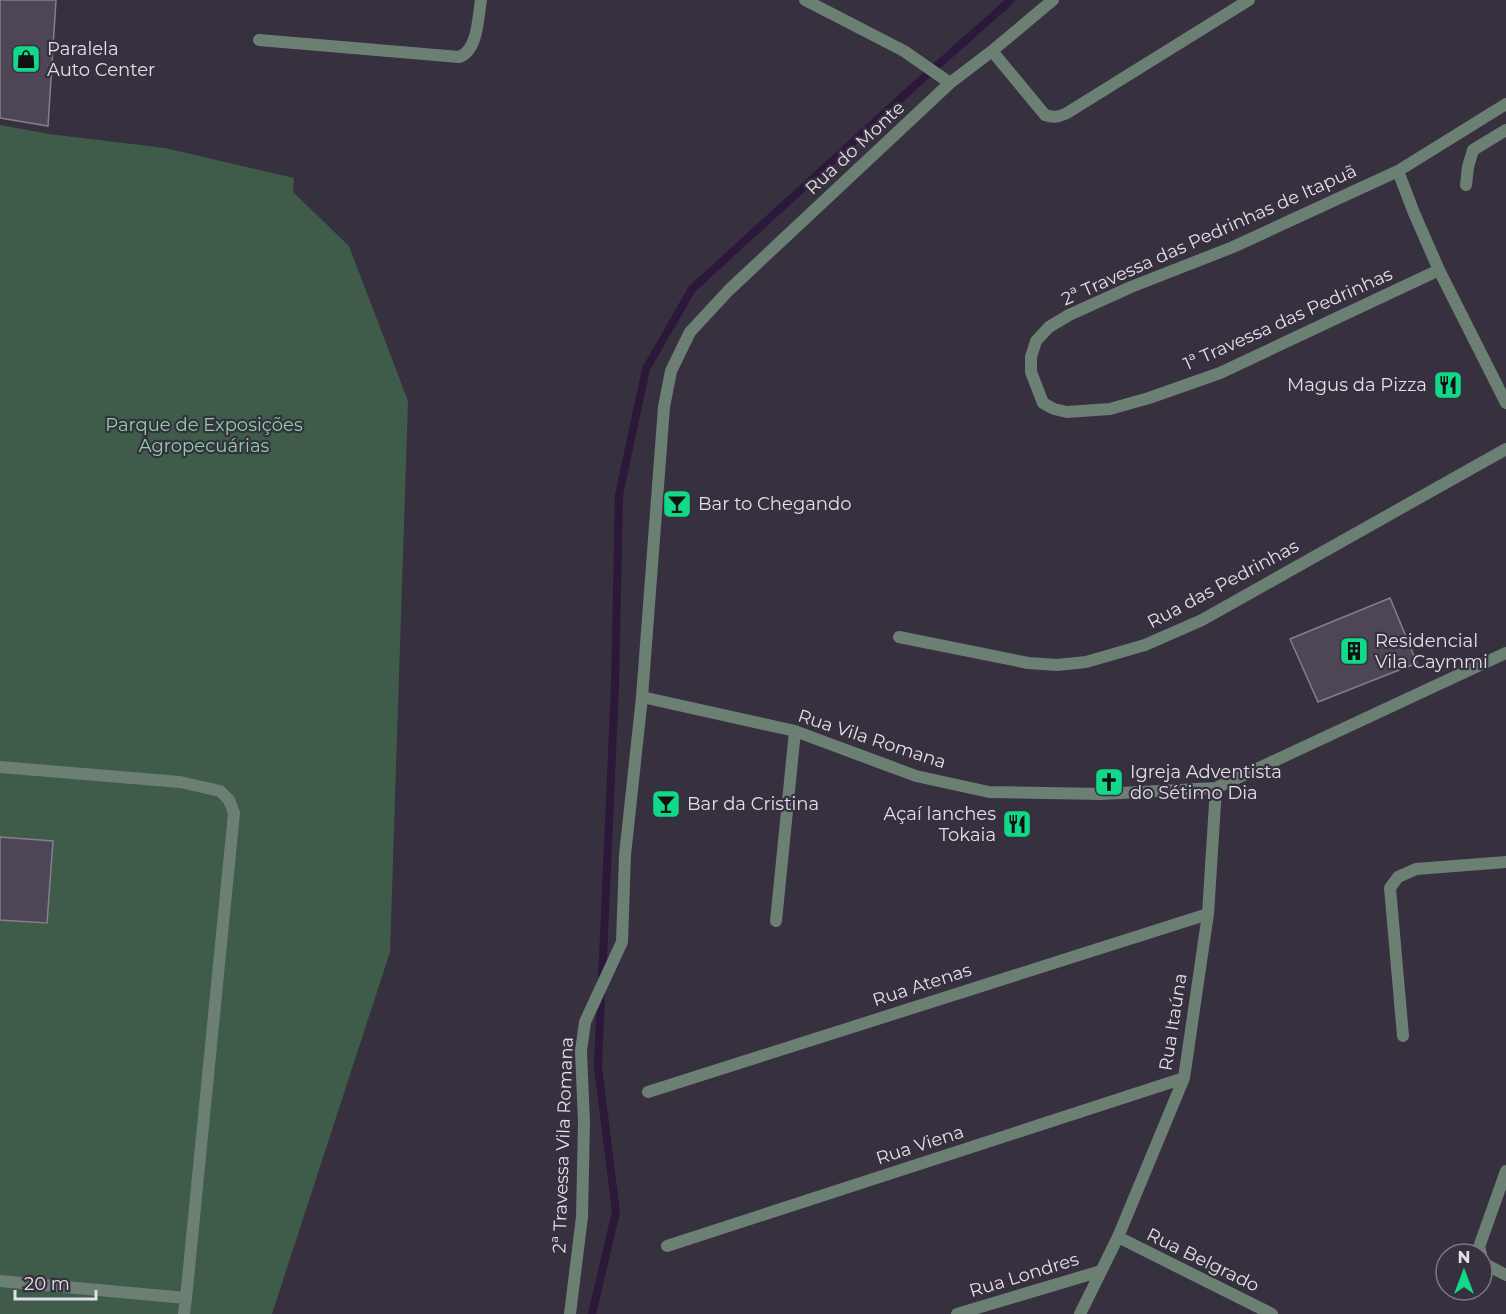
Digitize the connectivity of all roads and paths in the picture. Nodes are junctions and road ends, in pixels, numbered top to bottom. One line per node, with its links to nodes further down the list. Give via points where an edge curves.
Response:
1 (481, 0): 5 (street, via 474,39 470,49 459,57)
2 (805, 0): 7 (street, via 910,56)
3 (1053, 0): 6 (street, Rua do Monte)
4 (1249, 0): 6 (street, via 1059,117 1045,115)
5 (259, 40)
6 (992, 51): 7 (street, Rua do Monte)
7 (950, 83): 18 (street, Rua do Monte, via 729,290 690,332 671,371 664,407)
8 (1506, 104): 10 (street, 2ª Travessa das Pedrinhas de Itapuã)
9 (1506, 130): 11 (street, via 1473,150)
10 (1398, 171): 12 (street); 13 (street, 2ª Travessa das Pedrinhas de Itapuã, via 1233,247 1131,286 1069,315 1036,341)
11 (1466, 185)
12 (1439, 270): 13 (street, 1ª Travessa das Pedrinhas, via 1220,373 1110,409 1054,409 1043,403); 14 (street)
13 (1031, 372)
14 (1506, 403)
15 (1506, 449): 16 (street, Rua das Pedrinhas, via 1202,620 1145,645 1086,662 1057,665 1028,663)
16 (899, 637)
17 (1506, 653): 21 (street, Rua Vila Romana)
18 (642, 697): 19 (street, Rua Vila Romana); 36 (street, 2ª Travessa Vila Romana, via 625,855 622,942 585,1023 581,1051 582,1217)
19 (795, 731): 21 (street, Rua Vila Romana, via 916,776 989,792 1102,794); 24 (street)
20 (0, 767): 34 (street, via 180,782 220,790 234,813)
21 (1216, 788): 23 (street, Rua Itaúna)
22 (1506, 862): 25 (street, via 1416,869 1398,877 1390,888)
23 (1208, 914): 26 (street, Rua Itaúna); 27 (street, Rua Atenas)
24 (776, 921)
25 (1403, 1036)
26 (1184, 1078): 29 (street, Rua Itaúna); 31 (street, Rua Viena)
27 (648, 1092)
28 (1506, 1171): 30 (street)
29 (1118, 1237): 32 (street, Rua Itaúna); 39 (street, Rua Belgrado)
30 (1481, 1242)
31 (667, 1246)
32 (1101, 1271): 37 (street, Rua Londres); 38 (street, Rua Itaúna)
33 (0, 1281): 34 (street)
34 (186, 1298): 35 (street)
35 (184, 1314)
36 (570, 1314)
37 (957, 1314)
38 (1080, 1314)
39 (1272, 1314)

